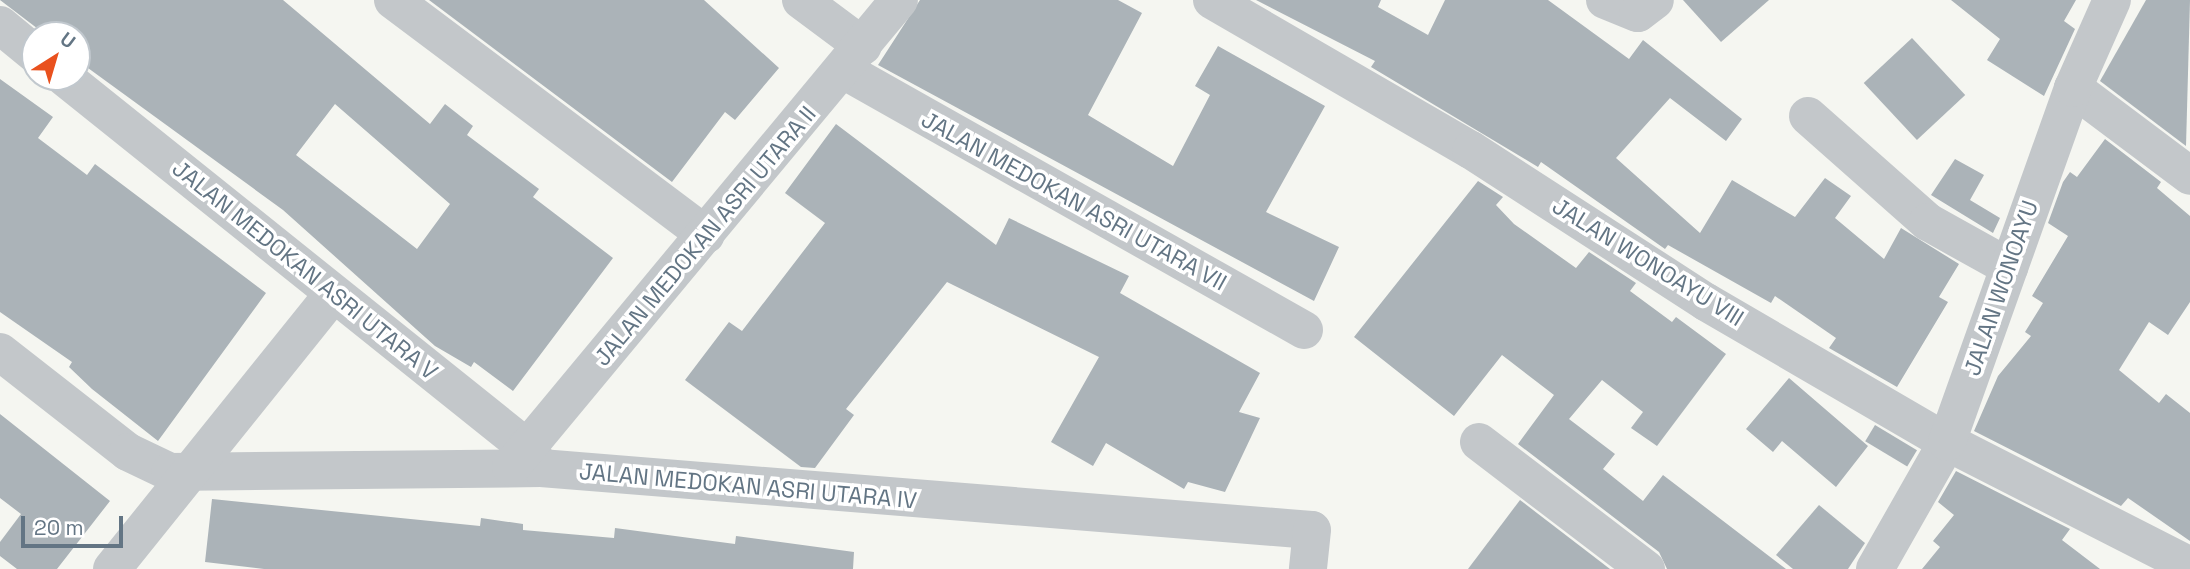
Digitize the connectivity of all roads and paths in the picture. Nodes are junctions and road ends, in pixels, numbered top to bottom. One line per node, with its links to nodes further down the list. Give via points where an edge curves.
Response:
1 (393, 0): 15 (street)
2 (801, 0): 10 (street, JALAN MEDOKAN ASRI UTARA VII)
3 (899, 0): 10 (street, JALAN MEDOKAN ASRI UTARA II)
4 (1212, 0): 21 (street, JALAN WONOAYU VIII)
5 (1605, 0): 6 (street, via 1638,13)
6 (1655, 0)
7 (2112, 0): 11 (street, JALAN WONOAYU)
8 (0, 25): 9 (street)
9 (21, 42)
10 (854, 59): 15 (street, JALAN MEDOKAN ASRI UTARA II); 18 (street, JALAN MEDOKAN ASRI UTARA VII)
11 (2073, 88): 14 (street); 16 (street, JALAN WONOAYU)
12 (81, 91): 17 (street, JALAN MEDOKAN ASRI UTARA V)
13 (1808, 116): 16 (street, via 1928,222)
14 (2190, 176)
15 (706, 235): 22 (street, JALAN MEDOKAN ASRI UTARA II)
16 (2009, 267): 21 (street, JALAN WONOAYU)
17 (333, 294): 22 (street, JALAN MEDOKAN ASRI UTARA V); 23 (street)
18 (1304, 330)
19 (0, 352): 23 (street, JALAN MEDOKAN ASRI UTARA IV, via 155,470)
20 (1479, 442): 25 (street)
21 (1947, 442): 24 (street, JALAN WONOAYU VIII); 28 (street, JALAN WONOAYU)
22 (525, 461): 23 (street, JALAN MEDOKAN ASRI UTARA IV); 27 (street, JALAN MEDOKAN ASRI UTARA IV, via 1312,530)
23 (183, 474): 26 (street)
24 (2190, 566)
25 (1643, 568)
26 (112, 569)
27 (1308, 569)
28 (1875, 569)

